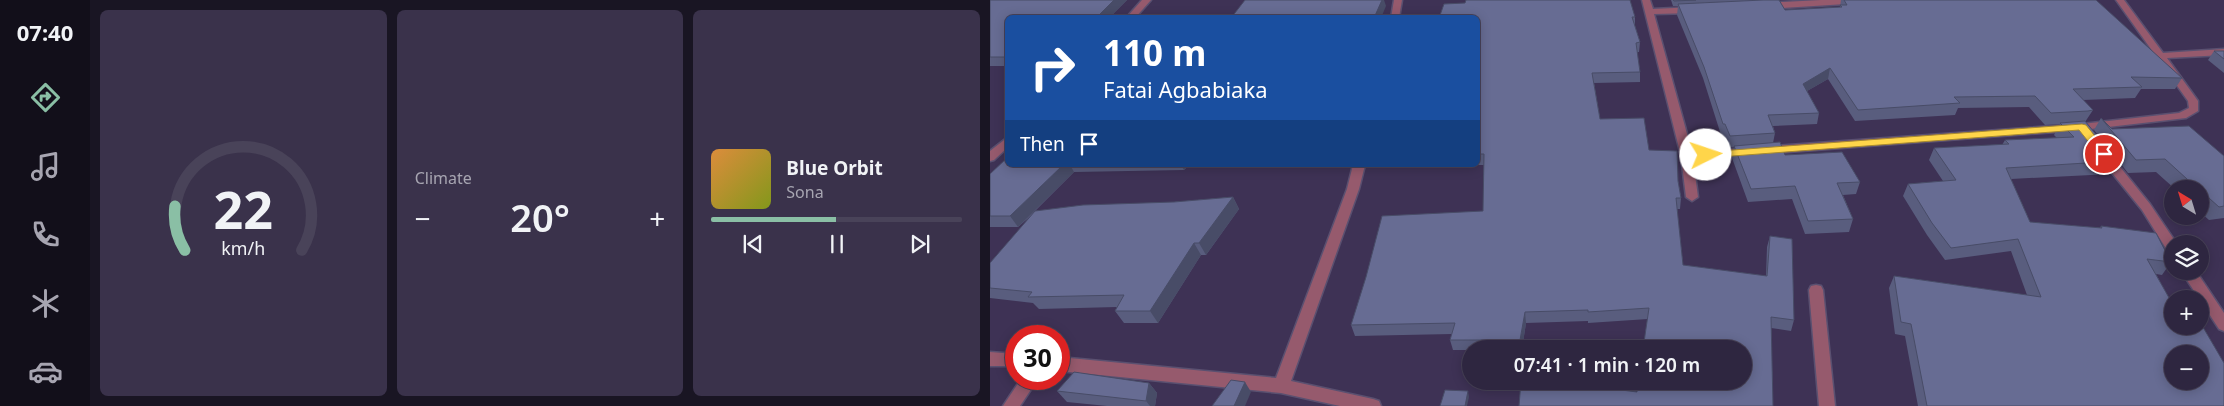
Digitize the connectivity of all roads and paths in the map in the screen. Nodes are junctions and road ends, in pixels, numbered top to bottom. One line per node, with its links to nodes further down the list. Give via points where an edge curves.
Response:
1 (1147, 0): 9 (street)
2 (1398, 0): 10 (street)
3 (1646, 0): 8 (street)
4 (1862, 0): 6 (street)
5 (2120, 0): 12 (street)
6 (1756, 6)
7 (1708, 9): 8 (street)
8 (1650, 12): 15 (street)
9 (1133, 15)
10 (1396, 15)
11 (2224, 52): 12 (street)
12 (2161, 56): 13 (street, via 2193,101 2194,109 2182,116)
13 (2082, 127): 15 (street); 19 (street)
14 (1005, 143): 16 (street)
15 (1687, 156): 18 (street)
16 (990, 157)
17 (1358, 167): 26 (street)
18 (1692, 197)
19 (2164, 235)
20 (2194, 280): 22 (street)
21 (1816, 290): 30 (street)
22 (2224, 325)
23 (990, 359): 24 (street)
24 (1005, 360)
25 (1070, 365): 26 (street)
26 (1282, 386): 29 (street)
27 (1022, 390): 28 (street)
28 (1011, 406)
29 (1373, 406)
30 (1827, 406)

